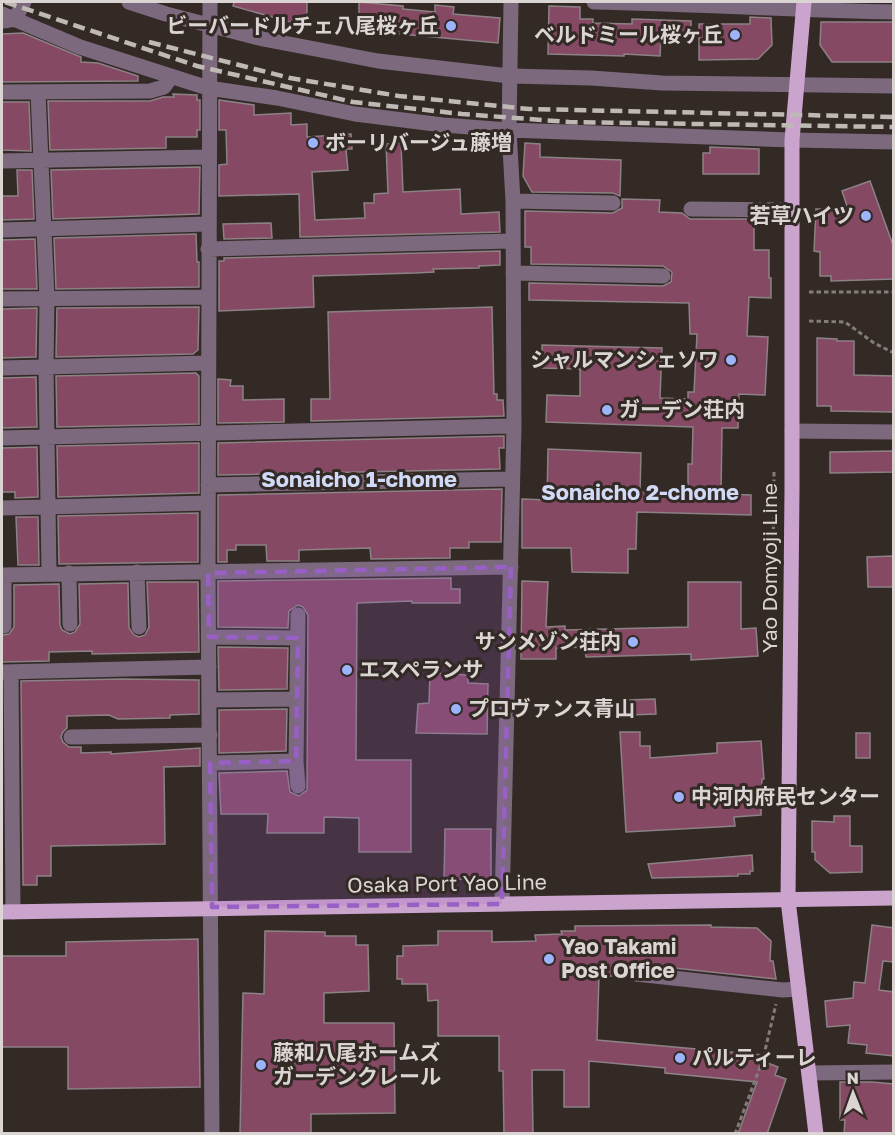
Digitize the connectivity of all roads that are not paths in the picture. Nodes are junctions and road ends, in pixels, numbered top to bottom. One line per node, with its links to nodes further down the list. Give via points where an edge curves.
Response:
1 (24, 2): 9 (street)
2 (129, 2): 10 (street)
3 (210, 2): 10 (street)
4 (511, 2): 11 (street)
5 (594, 2): 6 (street)
6 (691, 2): 7 (street)
7 (803, 6): 8 (street); 13 (main road, Yao Domyoji Line)
8 (894, 12)
9 (6, 18): 12 (street)
10 (208, 26): 11 (street, via 378,61); 15 (street)
11 (510, 76): 13 (street); 18 (street)
12 (171, 77): 15 (street); 17 (street, via 164,87 150,91)
13 (796, 85): 14 (street); 19 (main road, Yao Domyoji Line)
14 (894, 86)
15 (208, 88): 18 (street, via 355,114); 21 (street)
16 (2, 92): 17 (street)
17 (38, 93): 22 (street)
18 (509, 130): 19 (street); 24 (street)
19 (792, 140): 20 (street); 27 (main road, Yao Domyoji Line)
20 (894, 142)
21 (208, 157): 22 (street); 28 (street)
22 (41, 160): 23 (street); 29 (street)
23 (2, 161)
24 (513, 201): 25 (street); 31 (street)
25 (613, 203)
26 (691, 209): 27 (street)
27 (792, 210): 42 (main road, Yao Domyoji Line)
28 (208, 224): 29 (street); 32 (street)
29 (44, 229): 30 (street); 36 (street)
30 (2, 230)
31 (513, 241): 32 (street); 33 (street)
32 (208, 249): 35 (street)
33 (513, 273): 34 (street); 41 (street)
34 (663, 276)
35 (208, 297): 36 (street); 38 (street)
36 (47, 298): 37 (street); 39 (street)
37 (2, 299)
38 (208, 363): 39 (street); 44 (street)
39 (46, 367): 40 (street); 45 (street)
40 (2, 368)
41 (514, 426): 44 (street); 47 (street)
42 (792, 431): 43 (street); 75 (main road, Yao Domyoji Line)
43 (894, 432)
44 (208, 433): 45 (street); 48 (street)
45 (48, 437): 46 (street); 50 (street)
46 (2, 438)
47 (512, 479): 48 (street); 52 (street)
48 (208, 485): 49 (street)
49 (208, 503): 50 (street); 56 (street)
50 (49, 507): 51 (street); 54 (street)
51 (2, 508)
52 (511, 567): 56 (street); 76 (street)
53 (137, 572): 55 (street); 56 (street); 61 (street)
54 (49, 573): 55 (street); 57 (street)
55 (69, 573): 59 (street)
56 (208, 573): 62 (street)
57 (3, 575): 60 (street)
58 (298, 615): 63 (street)
59 (70, 624)
60 (4, 626)
61 (139, 627)
62 (209, 637): 63 (street); 64 (street)
63 (298, 638): 66 (street)
64 (209, 667): 65 (street); 67 (street)
65 (6, 672): 73 (street)
66 (297, 699): 67 (street); 70 (street)
67 (209, 700): 68 (street)
68 (210, 735): 69 (street); 71 (street)
69 (71, 737)
70 (296, 761): 71 (street); 72 (street)
71 (210, 763): 77 (street)
72 (298, 786)
73 (7, 792): 78 (street)
74 (894, 898): 75 (main road, Osaka Port Yao Line)
75 (788, 900): 76 (main road, Osaka Port Yao Line); 80 (main road, Yao Domyoji Line)
76 (502, 904): 77 (main road, Osaka Port Yao Line)
77 (212, 908): 78 (main road, Osaka Port Yao Line); 83 (street)
78 (7, 912)
79 (636, 974): 80 (street)
80 (800, 989): 82 (main road, Yao Domyoji Line)
81 (894, 1072): 82 (street)
82 (810, 1073): 84 (main road, Yao Domyoji Line)
83 (212, 1134)
84 (816, 1134)

